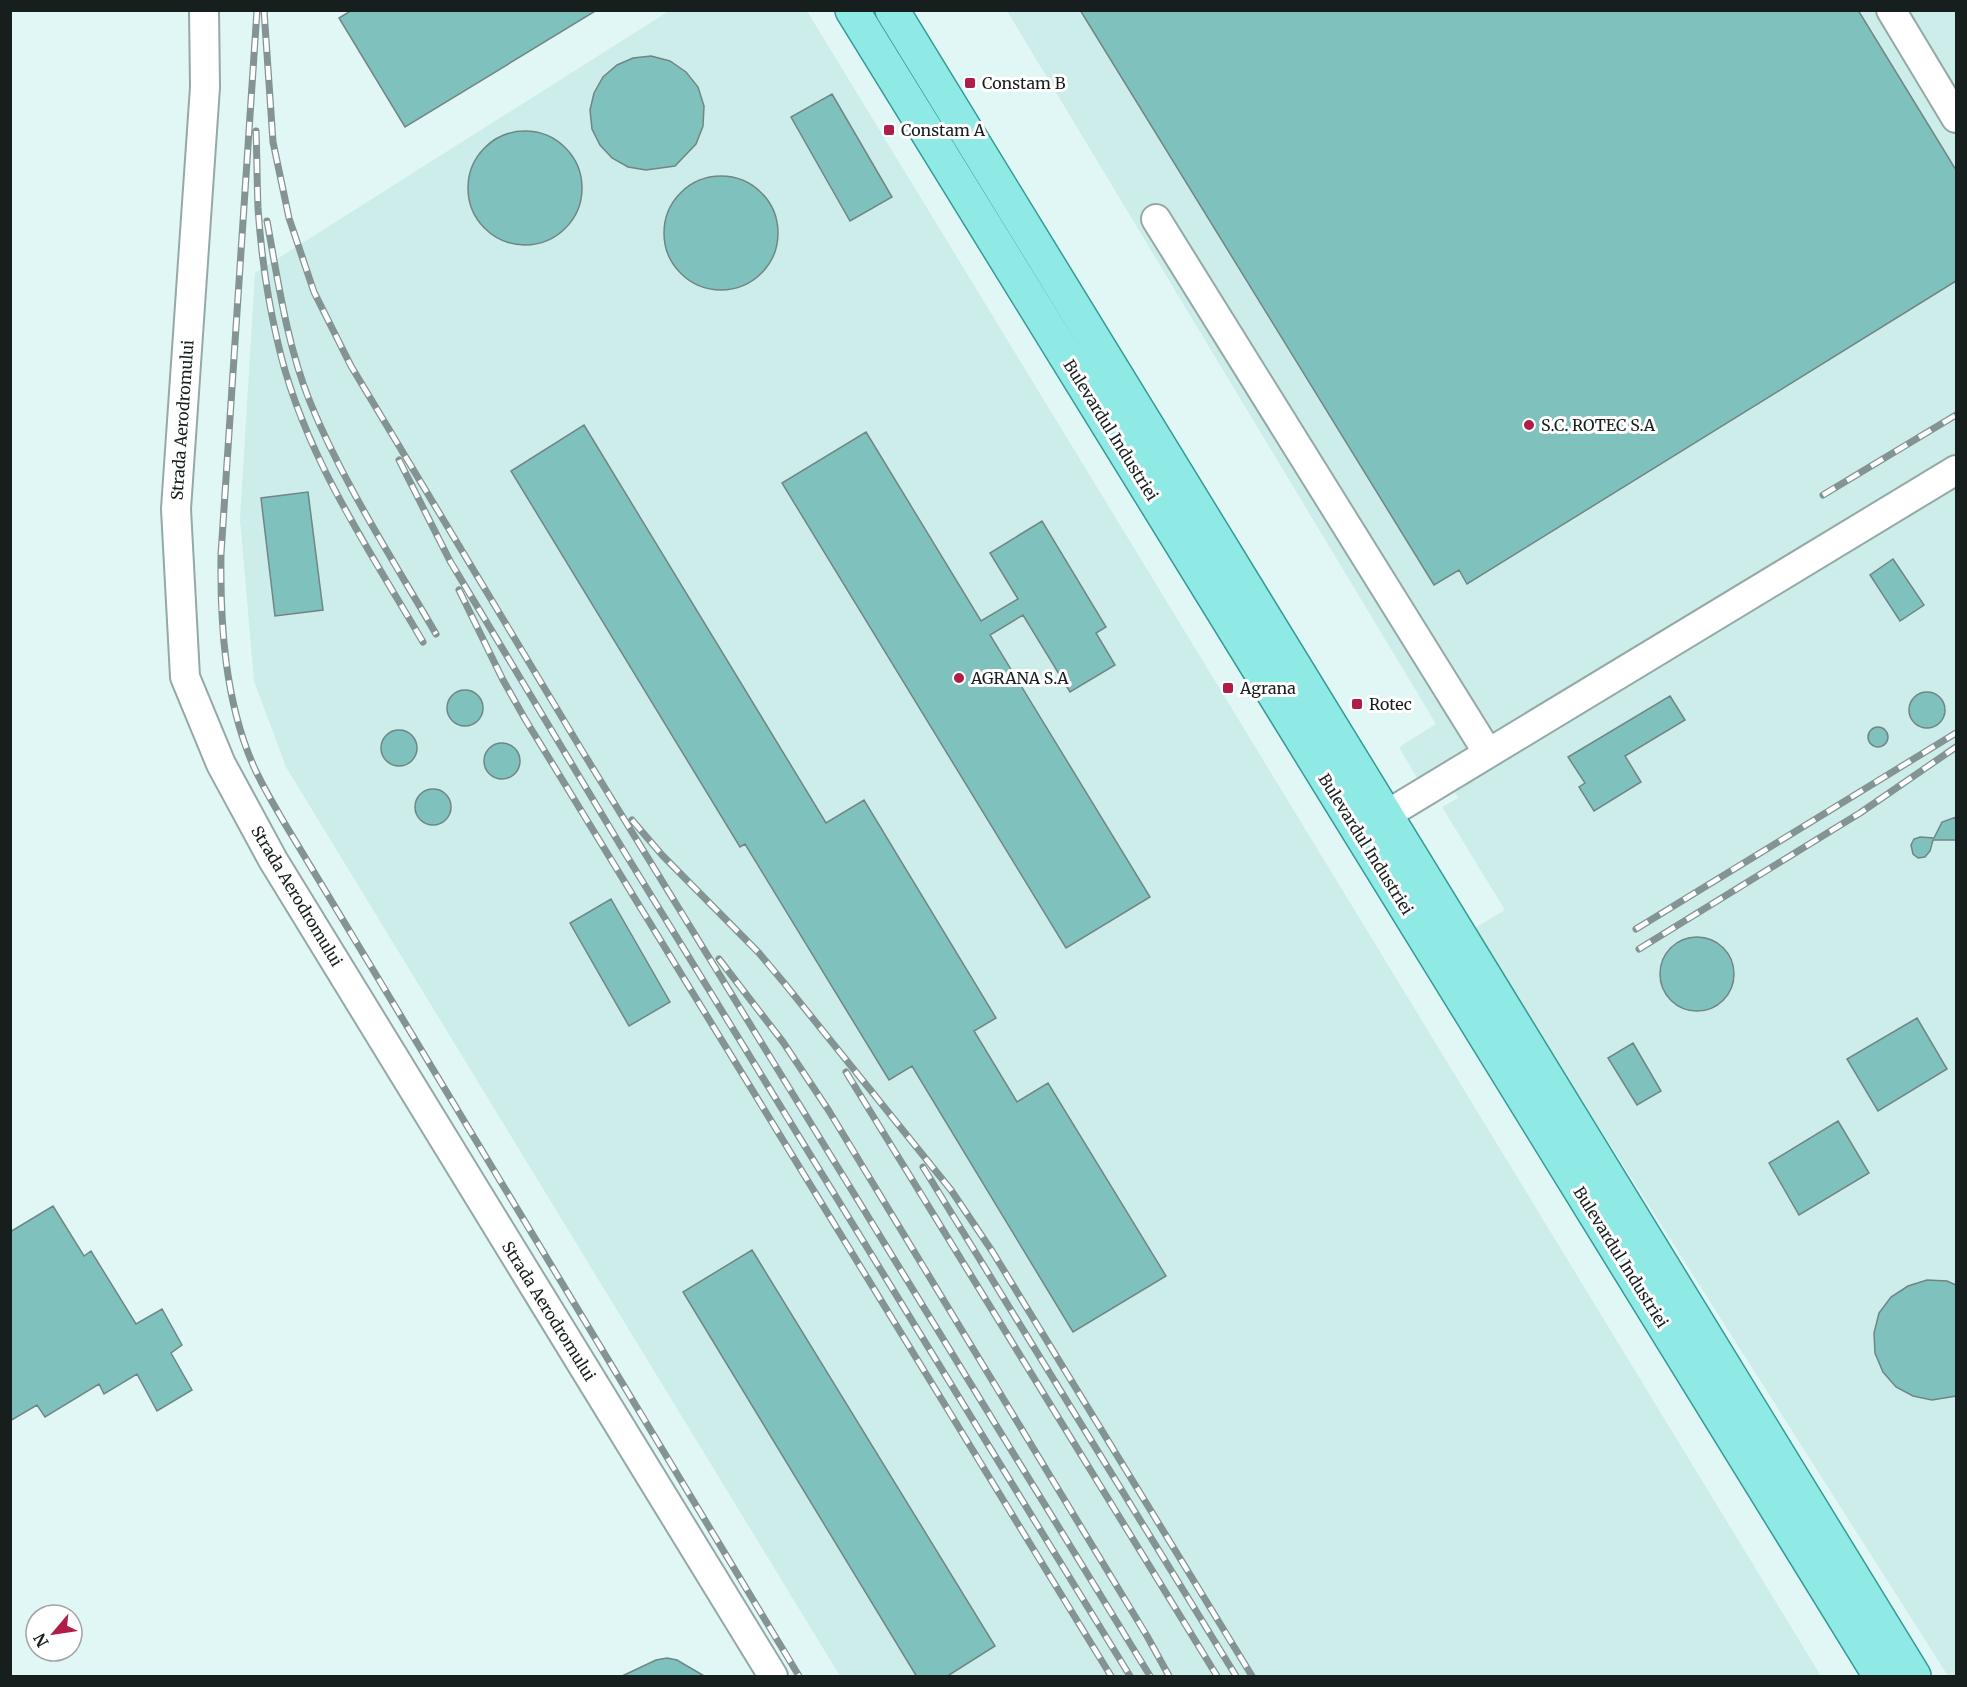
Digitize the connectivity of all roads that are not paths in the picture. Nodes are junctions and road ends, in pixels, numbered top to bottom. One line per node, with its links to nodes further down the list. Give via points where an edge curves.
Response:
1 (204, 10): 10 (street, Strada Aerodromului, via 205,87 176,509 185,677 221,764 273,860)
2 (892, 10): 9 (main road, Bulevardul Industriei)
3 (1891, 10): 5 (street)
4 (865, 15): 9 (main road, Bulevardul Industriei)
5 (1956, 118)
6 (1156, 219): 8 (street)
7 (1956, 470): 8 (street)
8 (1488, 753): 9 (street)
9 (1371, 824): 11 (main road, Bulevardul Industriei); 12 (main road, Bulevardul Industriei)
10 (773, 1677)
11 (1880, 1677)
12 (1914, 1677)

